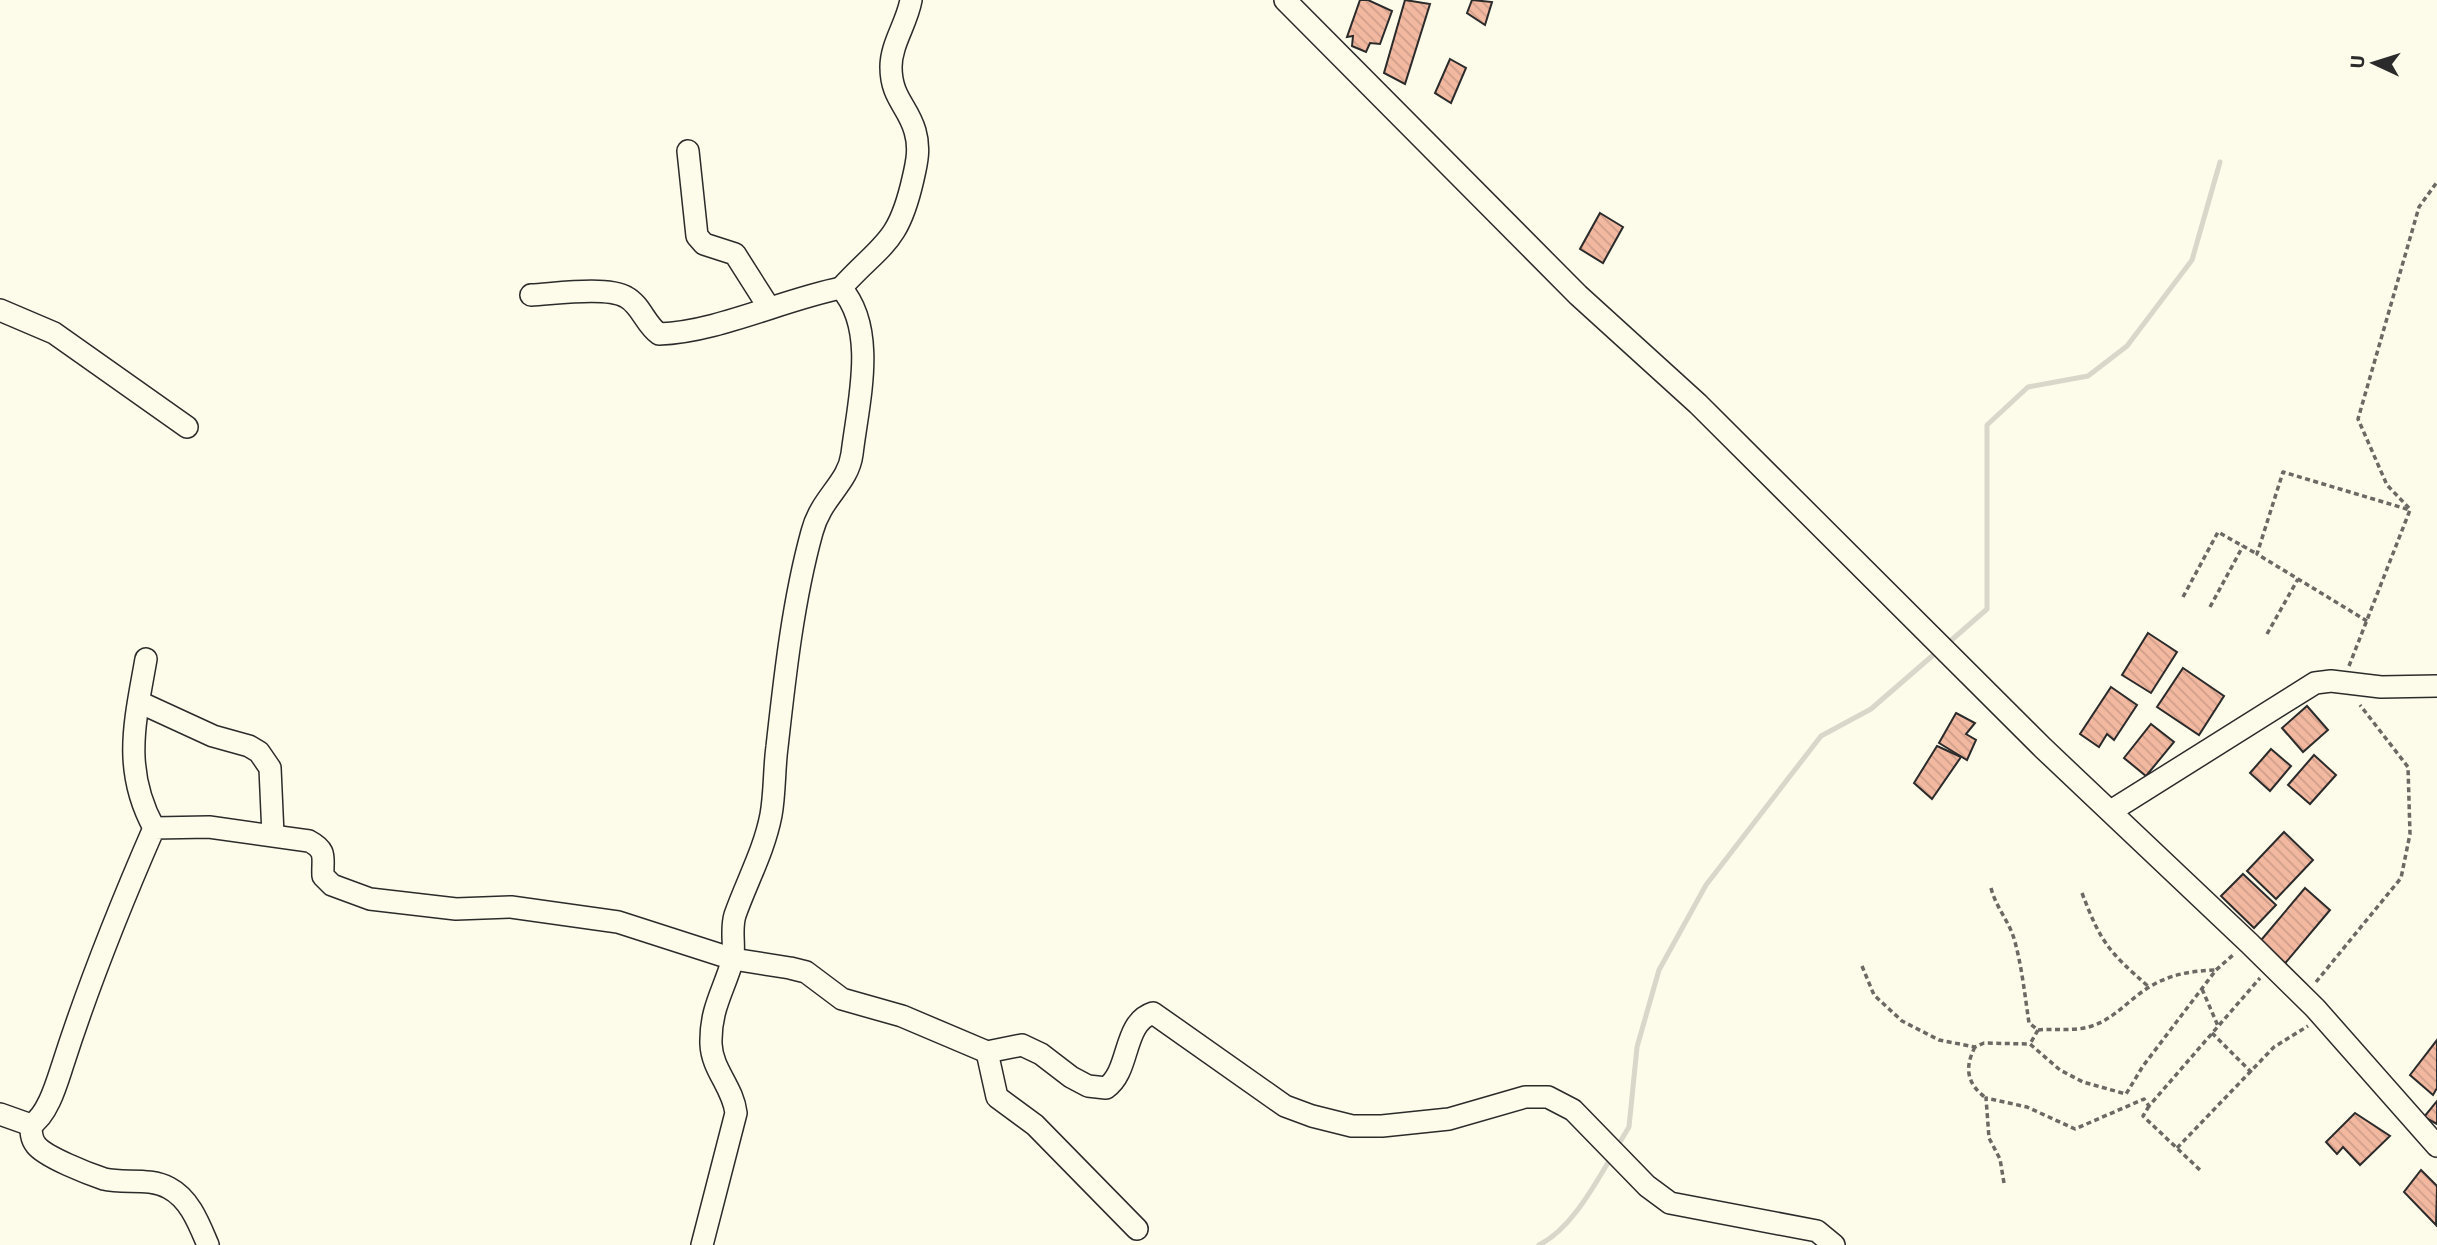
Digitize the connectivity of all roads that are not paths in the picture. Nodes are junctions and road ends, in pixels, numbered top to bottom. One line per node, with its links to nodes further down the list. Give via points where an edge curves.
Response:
1 (911, 0): 4 (street, via 891,63 893,90 919,143 907,206 896,233)
2 (1285, 0): 12 (street, via 1578,295 1707,413)
3 (688, 151): 6 (street, via 697,236 704,244 736,254)
4 (841, 288): 6 (street); 15 (street, via 850,298 860,327 862,351 850,470 821,506 812,531 793,627 771,814 763,848 735,917)
5 (531, 295): 6 (street, via 613,292 635,304 659,334 709,325)
6 (768, 306)
7 (0, 310): 8 (street, via 54,333)
8 (187, 427)
9 (146, 659): 11 (street)
10 (2437, 686): 12 (street, via 2315,682)
11 (139, 702): 13 (street, via 133,775); 14 (street, via 258,752 270,768)
12 (2111, 811): 19 (street, via 2304,997)
13 (153, 828): 14 (street, via 209,827); 18 (street, via 60,1072 42,1114)
14 (272, 835): 15 (street, via 320,847 326,857 323,876 332,885 370,899 456,909 512,907 618,922)
15 (733, 959): 16 (street, via 806,972 842,999 902,1016); 22 (street, via 715,1003 712,1044 715,1067 736,1113)
16 (987, 1052): 20 (street, via 997,1097 1035,1125); 23 (street, via 1022,1045 1088,1086 1106,1088 1126,1056 1138,1022 1153,1013 1285,1106 1352,1126 1449,1119 1525,1097 1548,1097 1573,1110 1647,1186 1670,1203 1818,1231)
17 (0, 1114): 18 (street)
18 (31, 1125): 21 (street, via 37,1147 54,1157 105,1179 169,1188 190,1207)
19 (2437, 1146)
20 (1137, 1229)
21 (208, 1245)
22 (702, 1245)
23 (1834, 1245)

